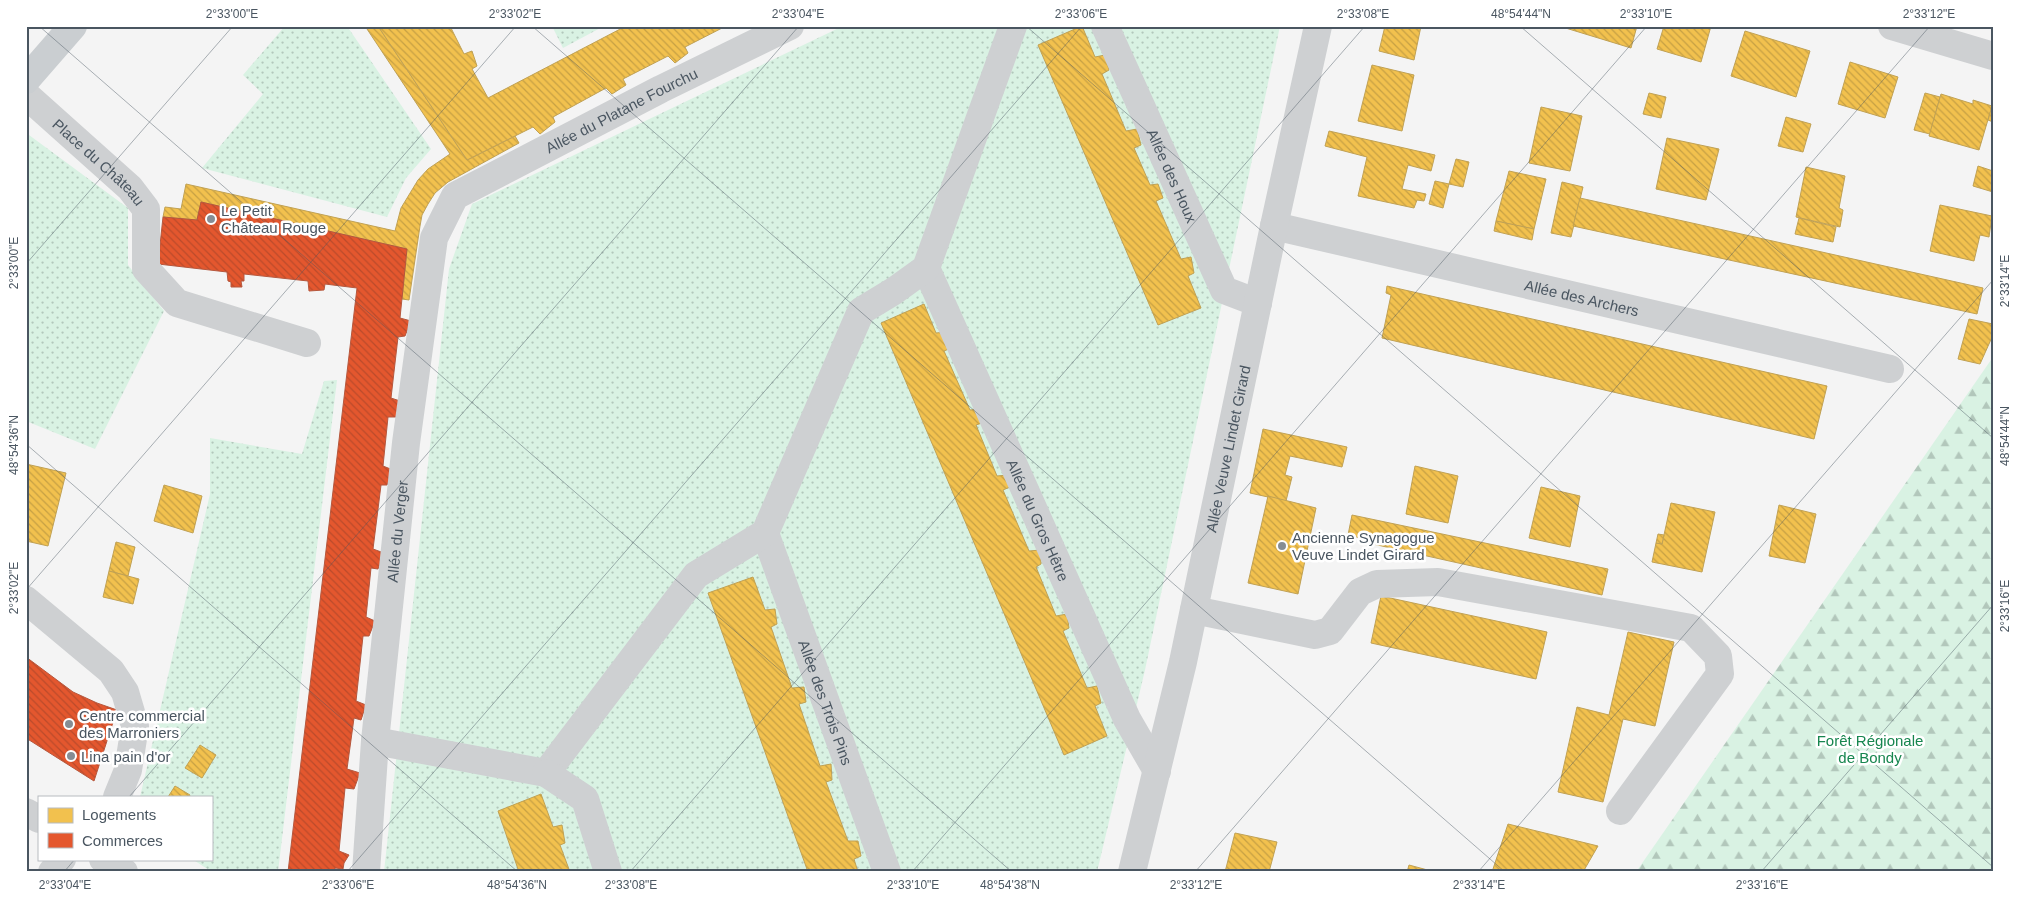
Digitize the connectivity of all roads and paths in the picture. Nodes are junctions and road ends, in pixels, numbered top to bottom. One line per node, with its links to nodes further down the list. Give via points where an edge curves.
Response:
1 (73, 26): 8 (main road)
2 (790, 26): 10 (street, Allée du Platane Fourchu)
3 (1013, 26): 12 (street)
4 (1105, 26): 13 (street, Allée des Houx, via 1224,290)
5 (1318, 26): 11 (street, Allée Veuve Lindet Girard)
6 (1892, 26): 7 (street)
7 (1993, 56)
8 (26, 80)
9 (26, 95): 14 (street, Place du Château, via 130,188 146,209 146,269 177,303)
10 (455, 196): 19 (street, Allée du Verger, via 434,238 406,443)
11 (1274, 226): 13 (street, Allée Veuve Lindet Girard); 15 (street, Allée des Archers)
12 (926, 268): 16 (street, via 861,311); 20 (street, Allée du Gros Hêtre, via 1127,719)
13 (1258, 303): 18 (street, Allée Veuve Lindet Girard)
14 (307, 343)
15 (1890, 369)
16 (765, 533): 21 (street, via 696,575); 32 (street, Allée des Trois Pins)
17 (26, 600): 22 (street, via 111,671 126,692 135,726 128,770)
18 (1194, 610): 20 (street, Allée Veuve Lindet Girard); 24 (street, via 1315,635 1330,631 1360,592 1377,584 1438,582 1691,628 1718,656 1720,674)
19 (375, 742): 21 (street); 30 (street, Allée du Verger)
20 (1157, 771): 33 (street, Allée Veuve Lindet Girard)
21 (546, 773): 31 (street, via 585,799)
22 (117, 796)
23 (26, 812): 25 (street)
24 (1620, 812)
25 (38, 819)
26 (61, 860): 28 (street)
27 (105, 860): 29 (street)
28 (52, 872)
29 (124, 872)
30 (366, 872)
31 (608, 872)
32 (887, 872)
33 (1132, 872)

